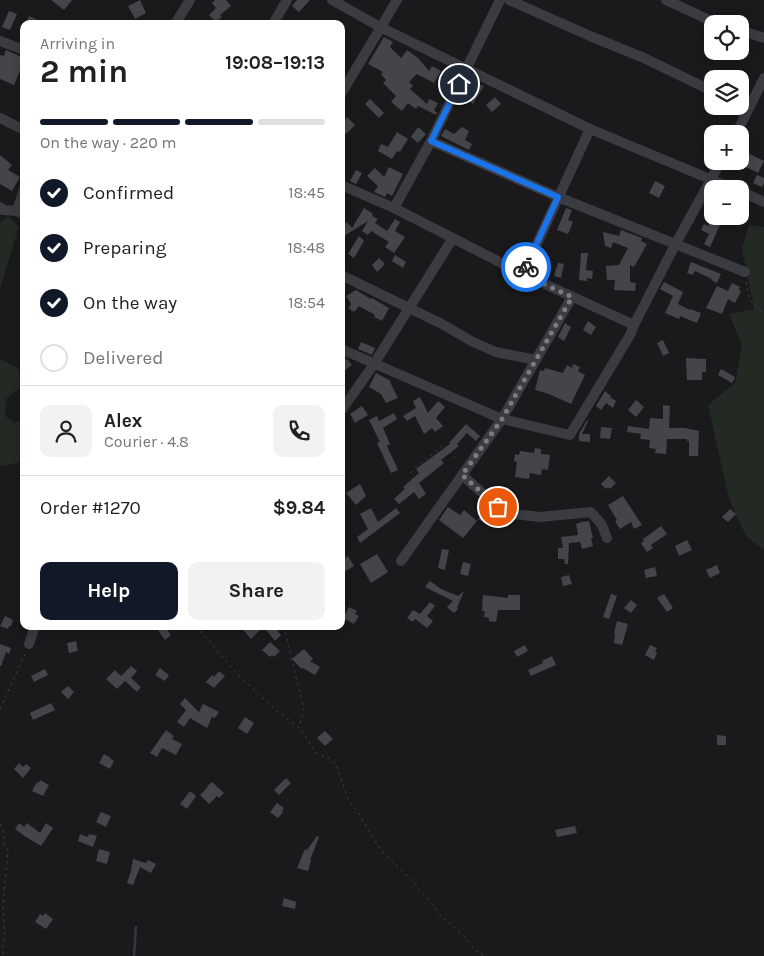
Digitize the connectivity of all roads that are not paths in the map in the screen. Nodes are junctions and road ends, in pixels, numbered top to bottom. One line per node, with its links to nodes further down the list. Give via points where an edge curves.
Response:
1 (190, 0): 9 (street)
2 (287, 0): 10 (street)
3 (332, 0): 11 (street)
4 (398, 0): 11 (street)
5 (500, 0): 16 (street)
6 (509, 0): 19 (street)
7 (666, 0): 8 (street)
8 (704, 18)
9 (178, 20)
10 (275, 20)
11 (380, 27): 16 (street); 18 (street)
12 (749, 33): 13 (street)
13 (764, 38)
14 (0, 41): 15 (street)
15 (20, 48)
16 (466, 69): 23 (street); 24 (street)
17 (764, 78): 20 (street)
18 (345, 87)
19 (704, 87)
20 (749, 100)
21 (0, 118): 22 (street)
22 (20, 128)
23 (590, 129): 26 (street); 29 (street)
24 (431, 141): 29 (street); 32 (street)
25 (716, 170): 26 (street)
26 (711, 179): 35 (street)
27 (345, 187): 32 (street)
28 (749, 196): 30 (street)
29 (558, 197): 35 (street); 37 (street)
30 (764, 202)
31 (0, 207): 33 (street)
32 (394, 208): 34 (street)
33 (20, 213)
34 (453, 238): 37 (street); 40 (street)
35 (675, 245): 36 (street); 41 (street)
36 (745, 272)
37 (523, 274): 39 (street)
38 (345, 277): 40 (street)
39 (572, 297): 41 (street); 43 (street)
40 (410, 308): 43 (street, via 496,352); 44 (street)
41 (634, 325): 46 (street, via 570,435)
42 (345, 351): 44 (street)
43 (536, 360): 46 (street)
44 (374, 364): 45 (street); 46 (street)
45 (345, 405)
46 (502, 419): 47 (street)
47 (464, 473): 48 (street, via 498,507 513,514 540,517 591,512 602,525); 49 (street)
48 (607, 538)
49 (401, 561)
50 (34, 630): 51 (street)
51 (29, 644)

